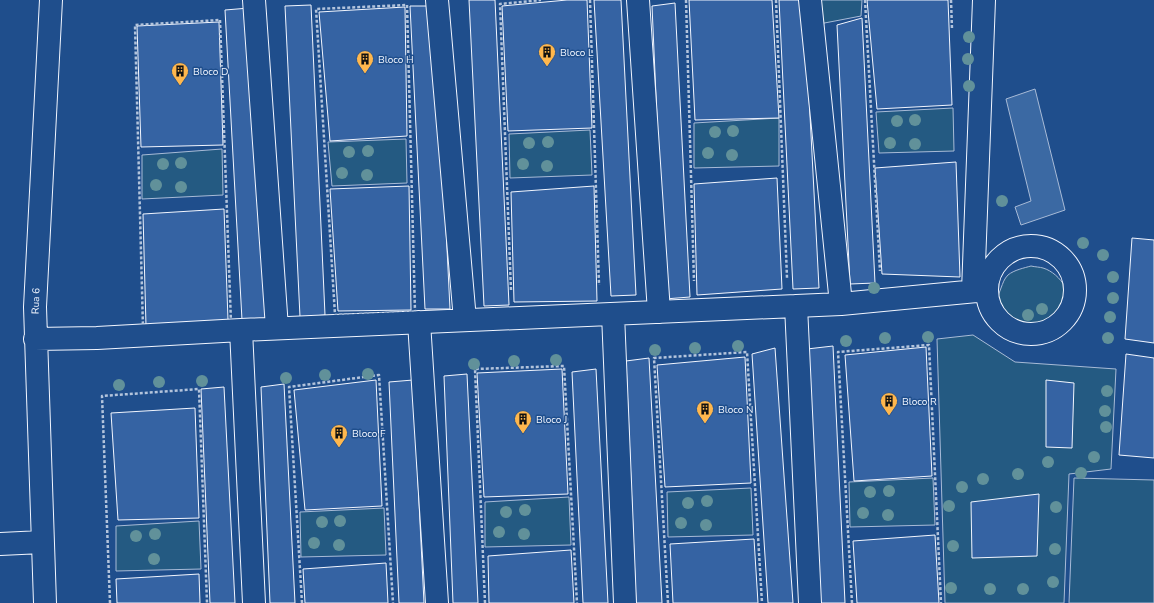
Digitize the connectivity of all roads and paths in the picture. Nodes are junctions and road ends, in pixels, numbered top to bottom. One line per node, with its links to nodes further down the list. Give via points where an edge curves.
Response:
1 (51, 0): 25 (street, Rua 6)
2 (254, 0): 24 (street)
3 (437, 0): 22 (street)
4 (541, 0): 16 (path, via 500,4)
5 (590, 0): 15 (path)
6 (638, 0): 19 (street)
7 (686, 0): 13 (path)
8 (776, 0): 14 (path)
9 (810, 0): 17 (street)
10 (865, 0): 12 (path)
11 (984, 0): 17 (street, via 980,291)
12 (880, 278)
13 (694, 282)
14 (787, 285)
15 (599, 287)
16 (511, 297)
17 (841, 304): 18 (street)
18 (796, 306): 19 (street); 40 (street)
19 (658, 312): 20 (street)
20 (613, 314): 22 (street); 37 (street)
21 (417, 317): 21 (path, via 336,315 316,9 407,5); 22 (street); 24 (street); 34 (street)
22 (465, 320)
23 (236, 326): 23 (path, via 220,20 135,25 143,328); 24 (street); 25 (street, via 97,338); 31 (street)
24 (277, 328)
25 (35, 339): 26 (street, Rua 6)
26 (42, 542): 27 (street); 28 (street, Rua 6)
27 (0, 544)
28 (45, 603)
29 (110, 603): 30 (path, via 102,396 199,389)
30 (207, 603)
31 (254, 603)
32 (302, 603): 33 (path, via 289,387 379,375)
33 (393, 603)
34 (437, 603)
35 (485, 603): 36 (path, via 475,369 564,366)
36 (577, 603)
37 (625, 603)
38 (668, 603): 39 (path, via 654,358 747,352)
39 (762, 603)
40 (810, 603)
41 (852, 603): 42 (path, via 838,352 929,345)
42 (940, 603)

